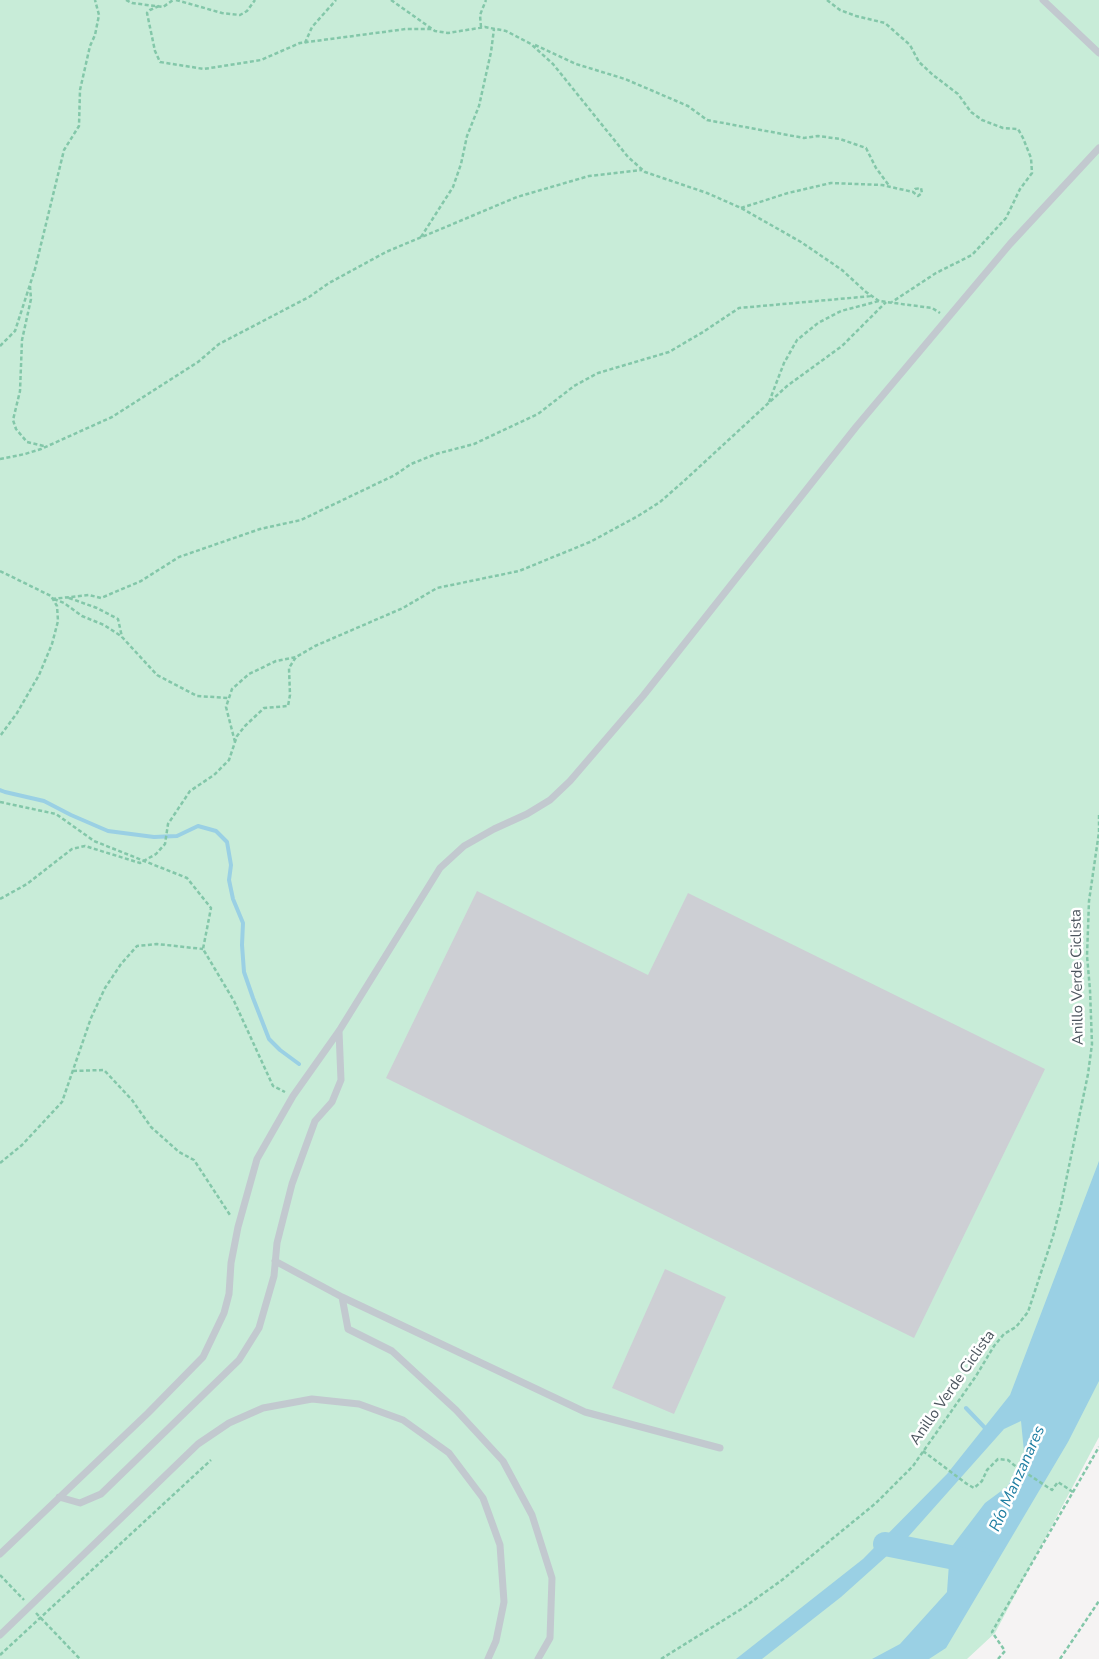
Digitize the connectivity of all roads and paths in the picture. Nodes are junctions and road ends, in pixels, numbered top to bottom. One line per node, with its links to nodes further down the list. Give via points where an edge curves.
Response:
1 (95, 0): 25 (path, via 99,15 80,90 79,126 64,150)
2 (126, 0): 11 (path)
3 (144, 0): 11 (path)
4 (174, 0): 5 (path, via 240,15); 12 (path)
5 (255, 0)
6 (336, 0): 16 (path, via 312,27)
7 (391, 0): 14 (path)
8 (486, 0): 13 (path, via 480,15)
9 (828, 0): 28 (path, via 840,10 885,23 910,45 919,62 958,94 971,112 1003,128 1018,129 1031,158 1032,173 1006,218 972,255 936,272)
10 (1043, 0): 18 (lane)
11 (146, 5): 12 (path)
12 (159, 6): 16 (path, via 146,13 154,51 160,62 204,69 261,60)
13 (482, 28): 14 (path, via 448,33); 15 (path)
14 (433, 29): 16 (path, via 406,29)
15 (494, 29): 17 (path, via 506,31); 24 (path, via 479,106 458,172)
16 (305, 43)
17 (531, 44): 20 (path, via 554,64); 21 (path, via 688,106 707,120 804,138 840,139 866,148)
18 (1099, 53)
19 (1099, 148): 29 (lane, via 1010,244)
20 (642, 170): 23 (path); 24 (path, via 589,176 517,197)
21 (890, 186): 22 (path); 23 (path, via 831,183)
22 (913, 192)
23 (742, 208): 26 (path, via 801,242 842,270)
24 (421, 237): 32 (path, via 386,252 220,344 198,362 112,417)
25 (30, 283): 30 (path, via 15,331); 32 (path, via 31,299 22,340 20,391 13,420 27,442)
26 (872, 296): 27 (path); 35 (path, via 739,308 669,352 598,373 574,386 538,414 474,444 411,464 301,520 179,556 141,581 101,598)
27 (880, 301): 28 (path); 31 (path, via 841,311 818,323 797,340 784,362)
28 (888, 303): 29 (path, via 932,308); 31 (path, via 842,346 788,386)
29 (948, 318): 47 (lane, via 570,781 550,800 464,846 440,868)
30 (0, 346)
31 (769, 405): 38 (path, via 660,502 598,538 519,570 437,588 403,608)
32 (46, 446): 33 (path)
33 (0, 460)
34 (0, 571): 36 (path)
35 (67, 597): 36 (path); 37 (path, via 118,619)
36 (52, 598): 37 (path); 40 (path, via 57,606 58,620 52,644 39,675)
37 (122, 637): 39 (path, via 157,676 197,696)
38 (296, 657): 39 (path, via 276,661 249,674 232,689); 41 (path, via 289,668 288,706 264,708 245,726)
39 (229, 698): 41 (path, via 226,707)
40 (0, 736)
41 (235, 742): 44 (path, via 229,760 190,791 168,824 165,844)
42 (0, 802): 44 (path, via 56,814 94,841)
43 (1099, 813): 56 (path, Anillo Verde Ciclista, via 1089,901 1092,1044 1053,1236 1028,1312 994,1346)
44 (144, 861): 45 (path, via 140,863 85,846 72,849 27,884); 46 (path, via 187,878 211,908)
45 (0, 899)
46 (203, 949): 48 (path, via 157,944 137,946 105,988); 49 (path, via 234,1001 273,1086)
47 (339, 1031): 49 (lane); 52 (lane, via 341,1080 332,1102 315,1120 306,1141 292,1184)
48 (72, 1071): 50 (path, via 62,1102 22,1145); 51 (path, via 104,1070 132,1100 151,1127 179,1152 194,1160)
49 (293, 1096): 51 (lane, via 257,1159)
50 (0, 1163)
51 (238, 1227): 59 (lane, via 224,1313 203,1357)
52 (275, 1261): 53 (lane); 59 (lane, via 260,1328 238,1360 101,1494 80,1503)
53 (342, 1297): 55 (lane, via 585,1412); 69 (lane, via 348,1329 392,1351 456,1410 503,1461 532,1514 552,1578 550,1638)
54 (1099, 1447): 58 (path)
55 (720, 1448)
56 (923, 1451): 58 (path, via 974,1488 998,1458 1008,1460 1052,1490 1058,1482); 70 (path, Anillo Verde Ciclista, via 876,1503 796,1570)
57 (211, 1460): 64 (path)
58 (1073, 1492): 71 (path, via 992,1632 1005,1651)
59 (59, 1498): 60 (lane)
60 (0, 1554)
61 (0, 1575): 63 (path)
62 (1099, 1600): 72 (path)
63 (30, 1607): 64 (path); 65 (lane); 68 (lane, via 198,1444 229,1423 264,1408 312,1399 359,1404 404,1420 449,1453 483,1498 500,1545 504,1602 496,1642)
64 (40, 1617): 66 (path); 67 (path)
65 (0, 1635)
66 (0, 1654)
67 (79, 1659)
68 (488, 1659)
69 (538, 1659)
70 (662, 1659)
71 (998, 1659)
72 (1060, 1659)

